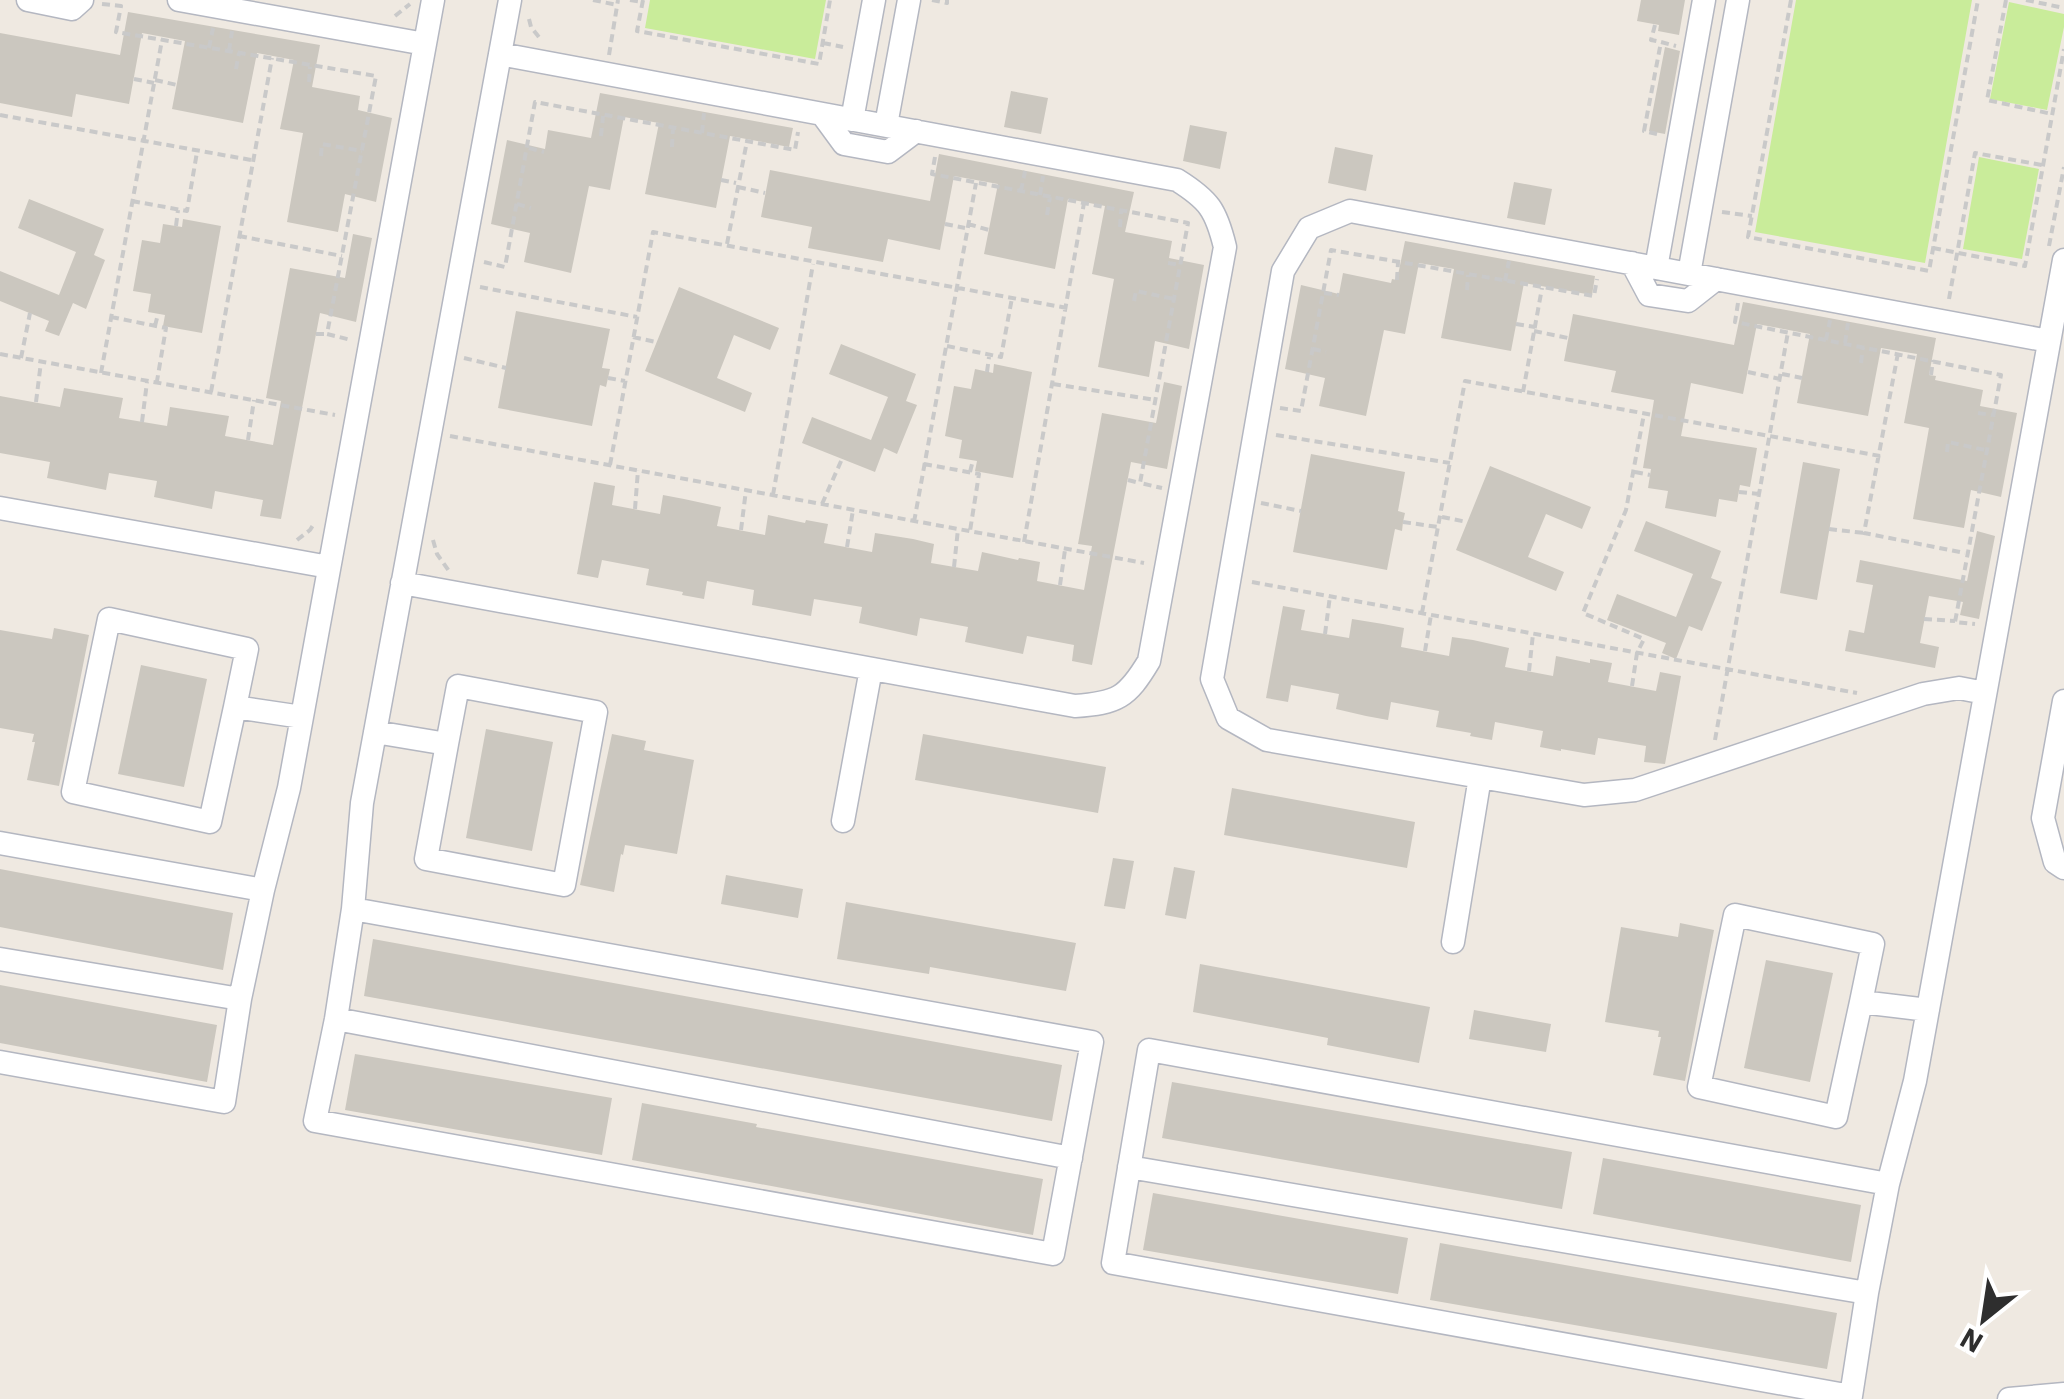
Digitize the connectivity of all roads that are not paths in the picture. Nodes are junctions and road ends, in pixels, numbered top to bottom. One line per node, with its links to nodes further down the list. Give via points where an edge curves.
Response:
1 (28, 0): 8 (street, via 72,9)
2 (180, 0): 10 (street)
3 (433, 0): 10 (street)
4 (874, 0): 13 (street)
5 (908, 0): 14 (street)
6 (1704, 0): 18 (street)
7 (1738, 0): 19 (street)
8 (91, 2)
9 (518, 6): 11 (street)
10 (425, 44): 23 (street)
11 (500, 54): 12 (street); 24 (street)
12 (811, 119): 13 (street); 15 (street, via 844,144 888,152)
13 (852, 120): 14 (street)
14 (886, 125): 15 (street)
15 (916, 131): 25 (street, via 1176,180 1202,196 1219,222 1224,247 1149,661 1133,688 1105,704 1075,706)
16 (2056, 256): 21 (street)
17 (1632, 264): 18 (street); 20 (street, via 1649,294 1688,302); 32 (street, via 1350,211 1309,228 1284,271 1212,679 1228,718 1267,740)
18 (1656, 268): 19 (street)
19 (1689, 274): 20 (street)
20 (1716, 279): 21 (street)
21 (2049, 341): 26 (street)
22 (0, 508): 23 (street)
23 (329, 567): 29 (street)
24 (402, 583): 25 (street); 30 (street)
25 (870, 669): 33 (street)
26 (1986, 693): 32 (street, via 1959,688 1923,694 1635,790 1584,795); 42 (street)
27 (2064, 702): 35 (street, via 2043,818 2055,862)
28 (235, 707): 28 (street, via 246,649 109,620 73,792 210,822); 29 (street)
29 (302, 718): 36 (street)
30 (375, 732): 31 (street); 37 (street)
31 (447, 744): 31 (street, via 458,686 596,712 564,885 426,859)
32 (1480, 777): 38 (street)
33 (843, 822)
34 (0, 843): 36 (street)
35 (2064, 868)
36 (263, 890): 40 (street)
37 (352, 909): 43 (street); 45 (street, via 1092,1042)
38 (1454, 942)
39 (0, 958): 40 (street)
40 (240, 1000): 44 (street, via 224,1102)
41 (1860, 1002): 41 (street, via 1873,944 1735,915 1699,1088 1836,1117); 42 (street)
42 (1928, 1010): 47 (street)
43 (336, 1019): 45 (street); 45 (street, via 315,1121 1053,1254)
44 (0, 1062)
45 (1071, 1158)
46 (1129, 1167): 47 (street, via 1149,1050); 48 (street); 48 (street, via 1113,1263 1851,1396)
47 (1888, 1184): 48 (street)
48 (1866, 1293)
49 (2064, 1394): 50 (street)
50 (2008, 1399)

